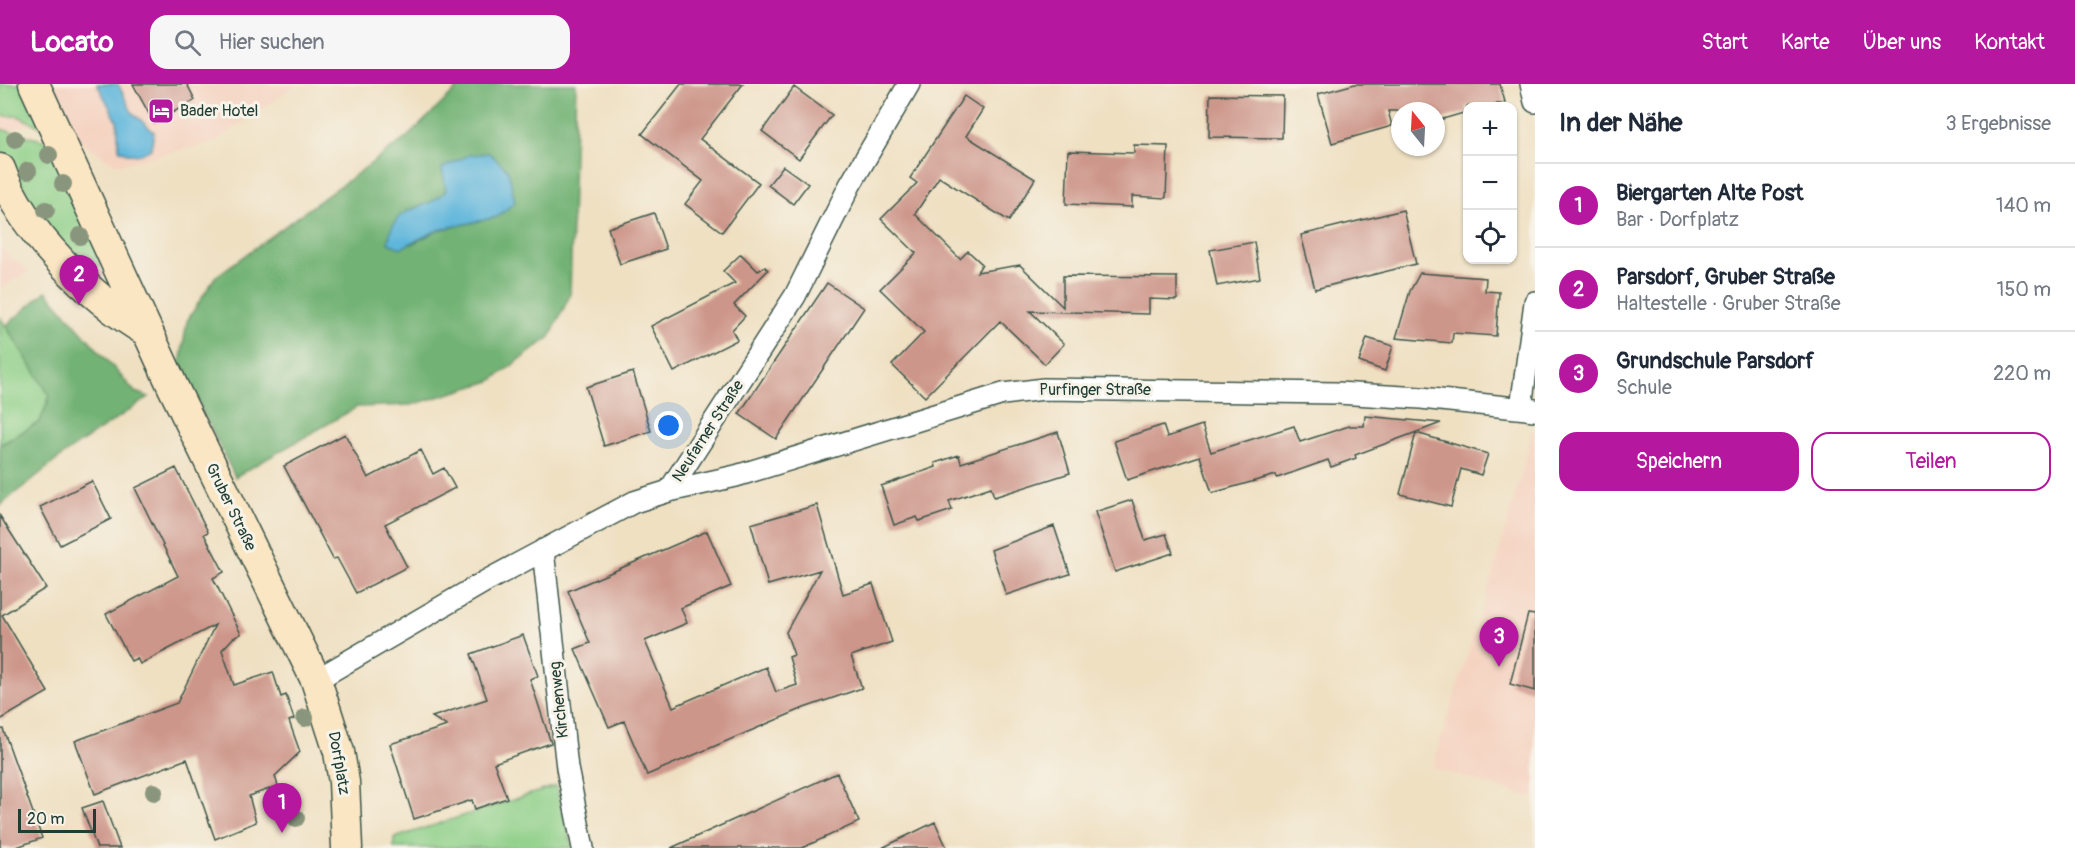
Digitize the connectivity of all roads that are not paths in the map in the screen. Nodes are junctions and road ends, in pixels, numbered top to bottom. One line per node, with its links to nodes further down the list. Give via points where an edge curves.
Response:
1 (34, 84): 7 (street, Gruber Straße)
2 (909, 84): 9 (street, Neufarner Straße, via 850,184 795,296)
3 (1531, 84): 4 (street)
4 (1535, 102)
5 (0, 169): 7 (street, via 22,212 88,289 120,316)
6 (1535, 302): 8 (street)
7 (148, 332): 11 (street, Gruber Straße)
8 (1528, 409): 9 (street, Purfinger Straße, via 1337,393 1044,389 1004,394 736,476)
9 (669, 491): 10 (street, Neufarner Straße, via 634,502)
10 (543, 550): 11 (street, Neufarner Straße); 13 (street, Kirchenweg, via 567,768)
11 (316, 681): 12 (street, Dorfplatz, via 339,752)
12 (347, 848)
13 (583, 848)

